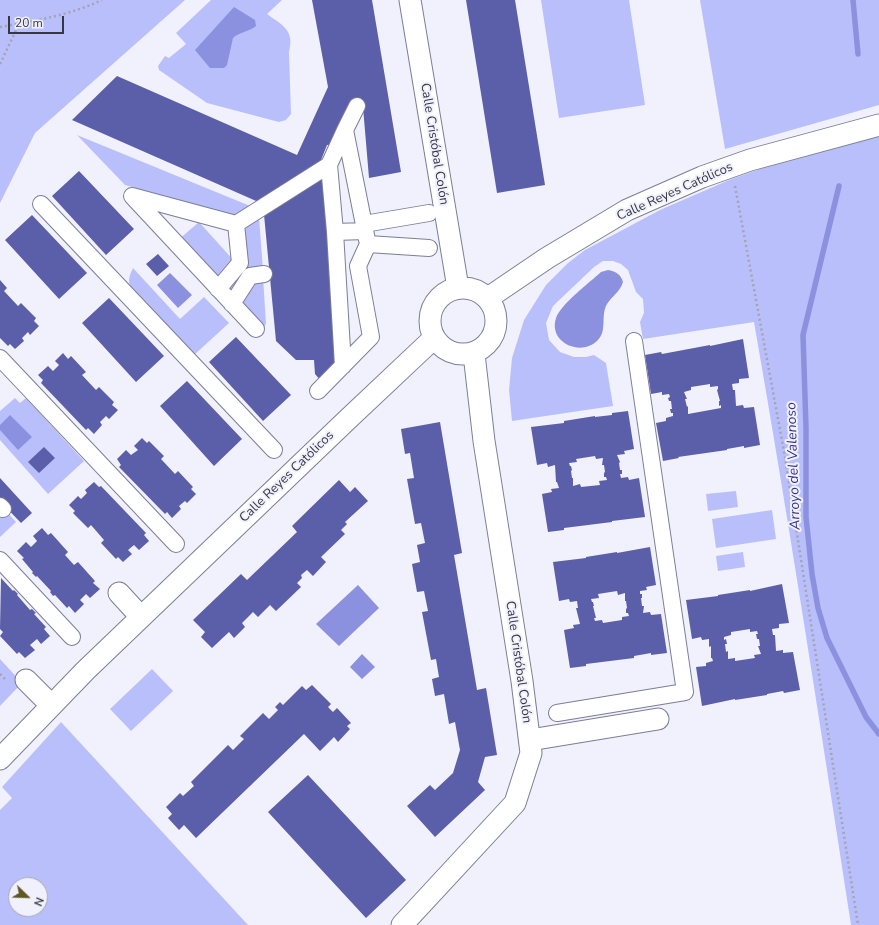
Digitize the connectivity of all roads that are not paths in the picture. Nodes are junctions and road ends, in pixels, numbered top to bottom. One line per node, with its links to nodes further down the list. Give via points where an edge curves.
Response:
1 (410, 0): 13 (street, Calle Cristóbal Colón)
2 (357, 106): 4 (street)
3 (879, 125): 15 (street, Calle Reyes Católicos, via 750,160 702,177 627,210 547,258)
4 (345, 130): 5 (street); 10 (street)
5 (329, 164): 8 (street); 9 (street)
6 (41, 204): 24 (street)
7 (429, 213): 10 (street)
8 (236, 224): 14 (street, via 240,263); 14 (street, via 132,196)
9 (335, 232): 10 (street); 22 (street)
10 (366, 233): 11 (street); 22 (street, via 358,266 371,337)
11 (429, 248)
12 (264, 274): 16 (street, via 250,276)
13 (458, 288): 15 (street, via 469,288); 18 (street, via 439,298 433,307 430,323)
14 (218, 289): 16 (street)
15 (488, 298): 20 (street, via 497,318 496,330 484,348)
16 (232, 304): 17 (street)
17 (256, 329)
18 (434, 338): 20 (street, via 451,353); 28 (street, Calle Reyes Católicos)
19 (634, 341): 32 (street, via 685,692)
20 (474, 354): 34 (street, Calle Cristóbal Colón, via 484,441)
21 (0, 358): 25 (street)
22 (343, 366): 23 (street)
23 (318, 391)
24 (274, 450)
25 (176, 544)
26 (0, 560): 29 (street)
27 (118, 593): 28 (street)
28 (141, 617): 31 (street, Calle Reyes Católicos)
29 (72, 637)
30 (26, 680): 31 (street)
31 (51, 705): 35 (street, Calle Reyes Católicos)
32 (557, 713)
33 (658, 718): 34 (street)
34 (530, 740): 36 (street, Calle Cristóbal Colón, via 531,753 515,803)
35 (0, 758)
36 (402, 925)

